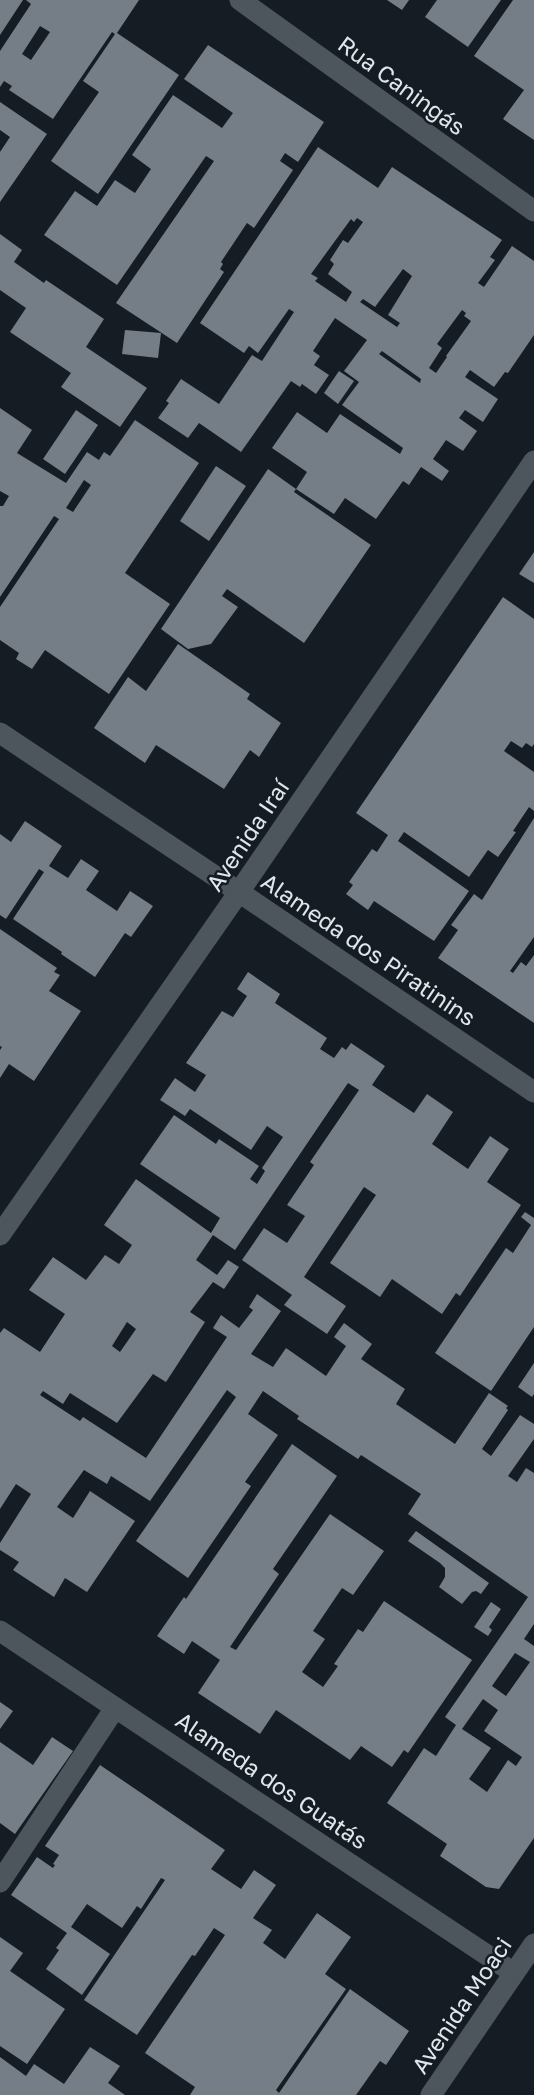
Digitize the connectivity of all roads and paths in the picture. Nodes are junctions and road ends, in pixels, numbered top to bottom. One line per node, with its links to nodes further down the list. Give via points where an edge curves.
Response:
1 (240, 0): 2 (street, Rua Caningás)
2 (534, 211)
3 (534, 461): 5 (street, Avenida Iraí)
4 (0, 733): 5 (street, Alameda dos Piratinins)
5 (239, 892): 6 (street, Alameda dos Piratinins); 7 (street, Avenida Iraí)
6 (534, 1092)
7 (0, 1235)
8 (0, 1631): 9 (street, Alameda dos Guatás)
9 (115, 1708): 10 (street); 12 (street, Alameda dos Guatás)
10 (0, 1882)
11 (534, 1944): 12 (street, Avenida Moaci)
12 (514, 1973): 13 (street, Avenida Moaci)
13 (431, 2095)

